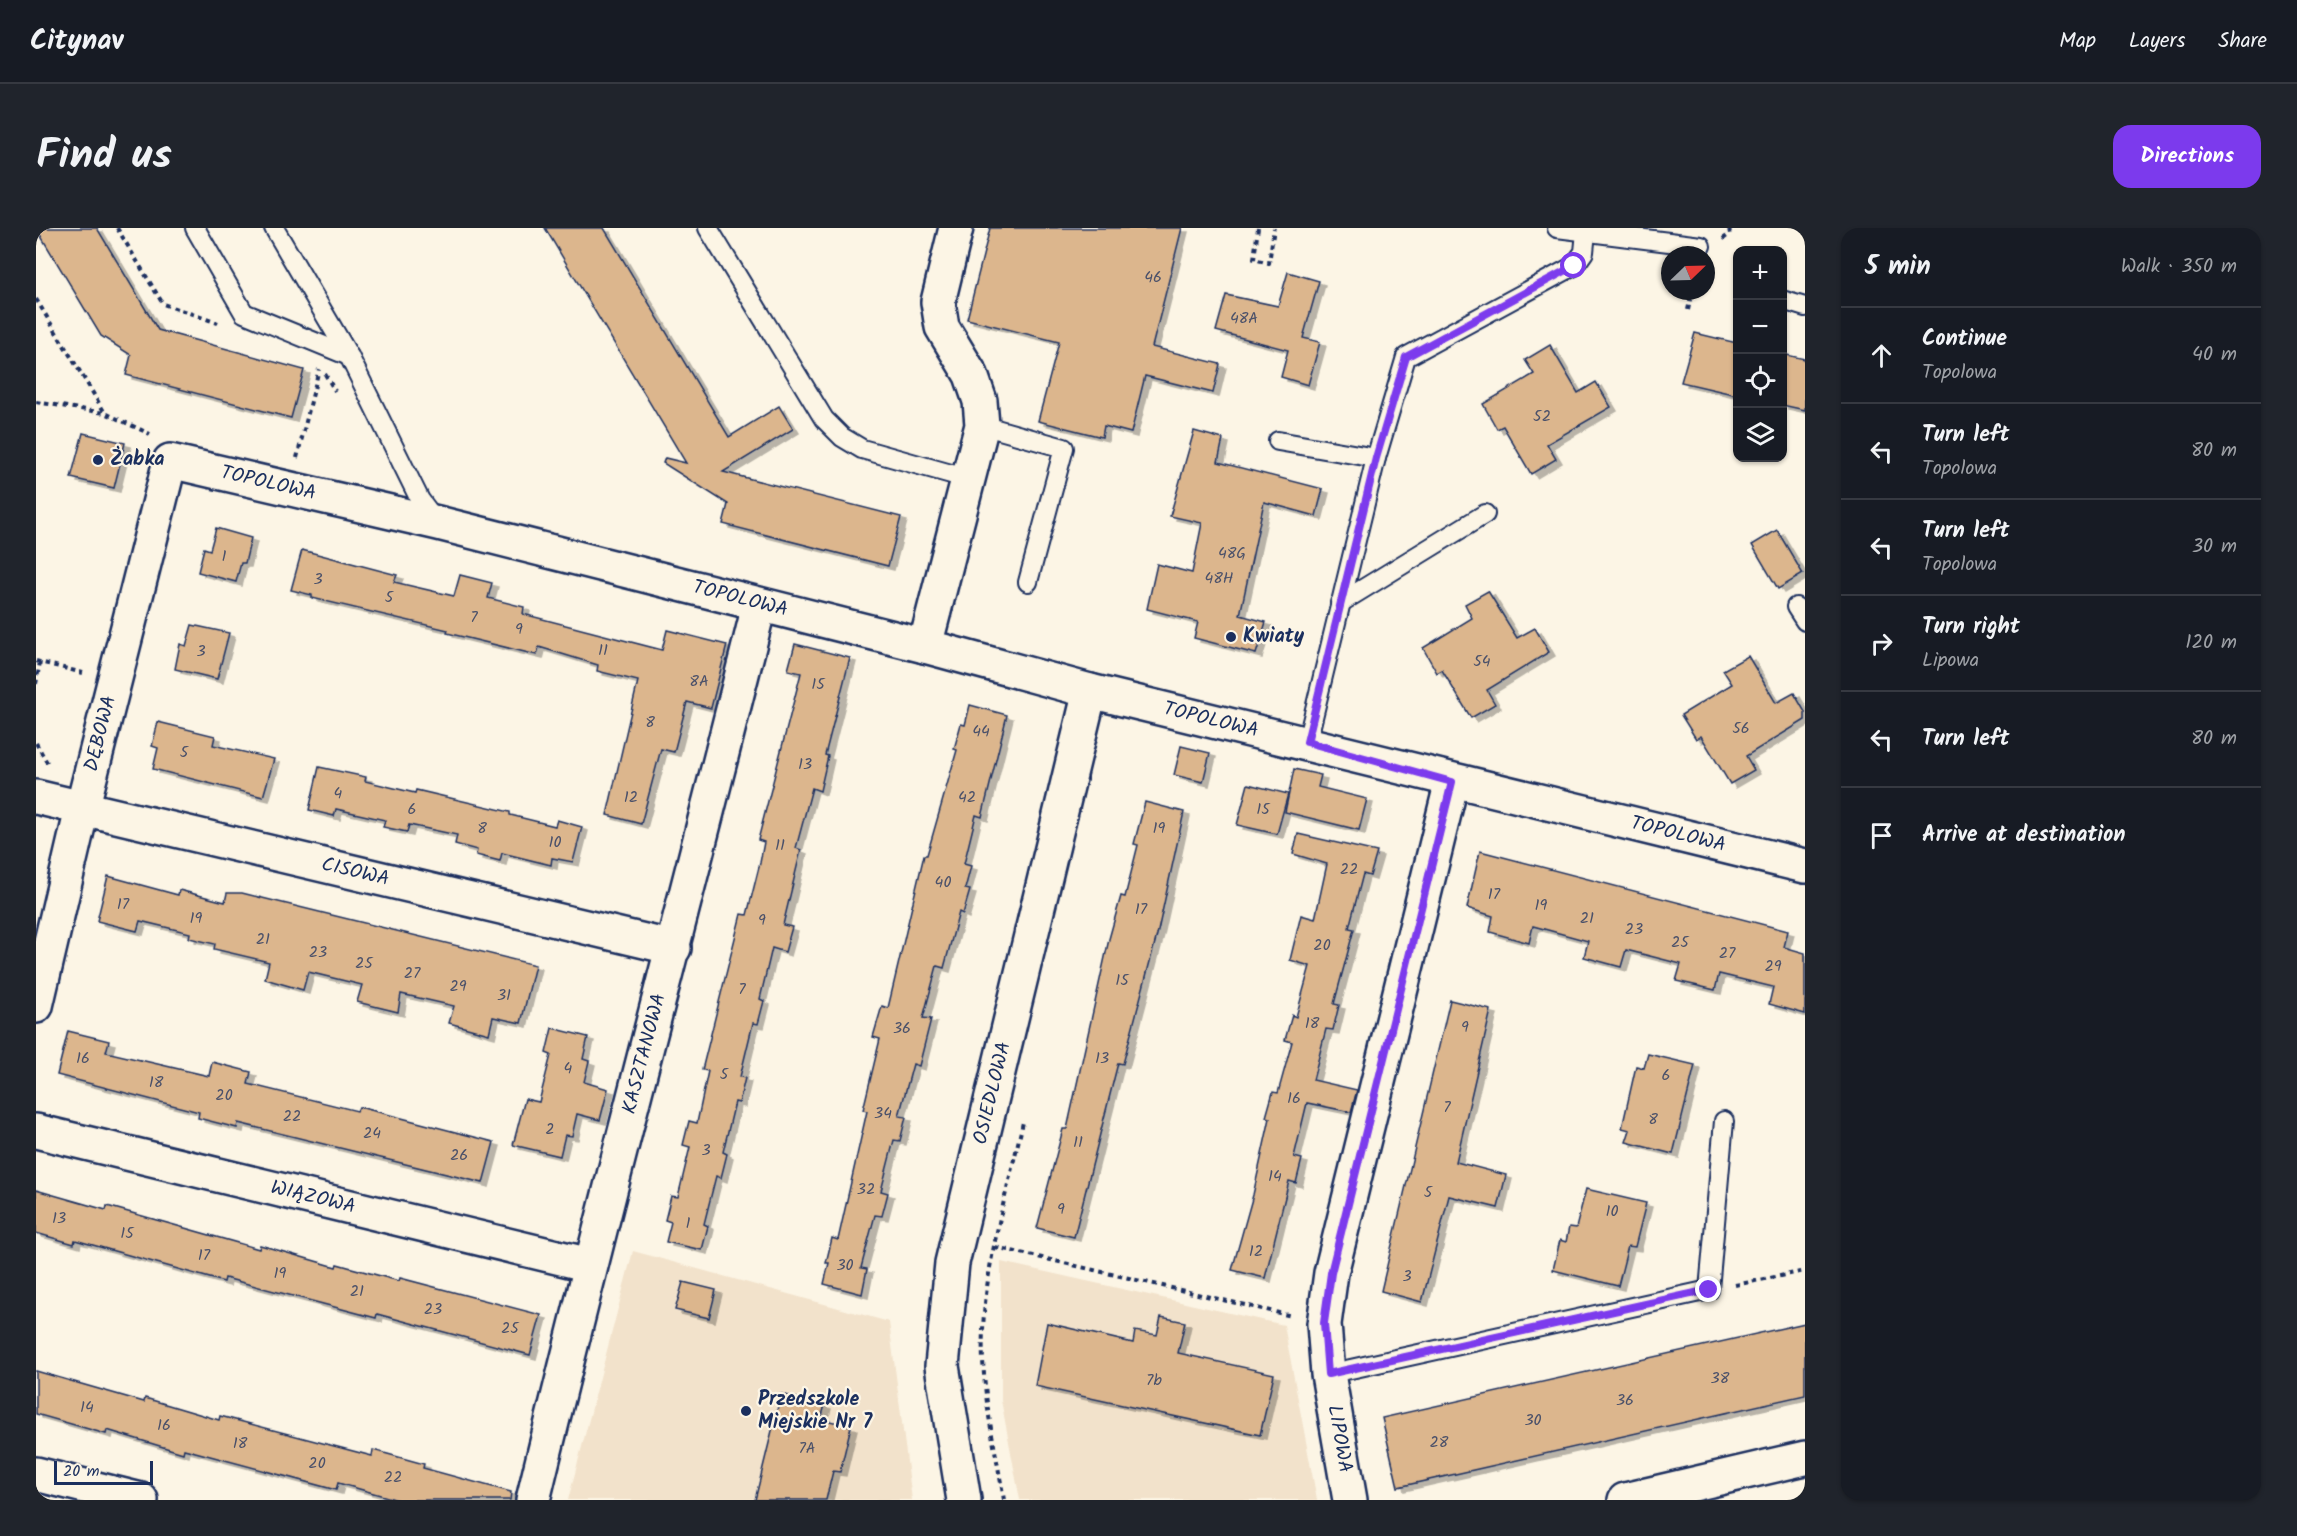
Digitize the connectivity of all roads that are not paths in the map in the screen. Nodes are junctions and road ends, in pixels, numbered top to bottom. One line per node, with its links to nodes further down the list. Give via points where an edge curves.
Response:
1 (195, 228): 10 (lane, via 244,313)
2 (273, 228): 10 (lane)
3 (708, 228): 15 (lane, via 824,419 842,437 862,449)
4 (956, 228): 11 (street, via 938,302 942,327 971,375 980,401)
5 (1557, 228): 6 (lane)
6 (1586, 232): 7 (lane); 13 (lane, via 1584,252 1574,266 1406,357)
7 (1701, 246)
8 (1787, 302): 9 (lane)
9 (1805, 307)
10 (348, 356): 17 (lane, via 420,500)
11 (982, 425): 15 (street); 18 (lane, via 1064,448)
12 (1278, 441): 13 (lane)
13 (1376, 458): 19 (lane)
14 (171, 461): 17 (street, TOPOLOWA); 26 (street, DĘBOWA)
15 (969, 479): 21 (street)
16 (1485, 514): 19 (lane)
17 (438, 523): 20 (street, TOPOLOWA)
18 (1028, 582)
19 (1340, 603): 23 (lane)
20 (759, 606): 21 (street, TOPOLOWA); 28 (street, KASZTANOWA)
21 (925, 646): 22 (street, TOPOLOWA)
22 (1090, 691): 23 (street, TOPOLOWA); 38 (street, OSIEDLOWA, via 952,1263 942,1366)
23 (1307, 742): 24 (street, TOPOLOWA)
24 (1452, 782): 27 (street, TOPOLOWA); 33 (street, LIPOWA, via 1331,1273 1324,1323)
25 (43, 783): 26 (street, CISOWA)
26 (82, 809): 28 (street, CISOWA); 29 (street, DĘBOWA)
27 (1805, 866)
28 (674, 948): 32 (street, KASZTANOWA)
29 (36, 1006)
30 (1724, 1121): 33 (lane, via 1709,1290)
31 (36, 1131): 32 (street, WIĄZOWA)
32 (590, 1265): 37 (street, KASZTANOWA)
33 (1328, 1374): 39 (street, LIPOWA)
34 (1805, 1458): 40 (street)
35 (36, 1474): 36 (street)
36 (141, 1500)
37 (533, 1500)
38 (964, 1500)
39 (1350, 1500)
40 (1625, 1500)

